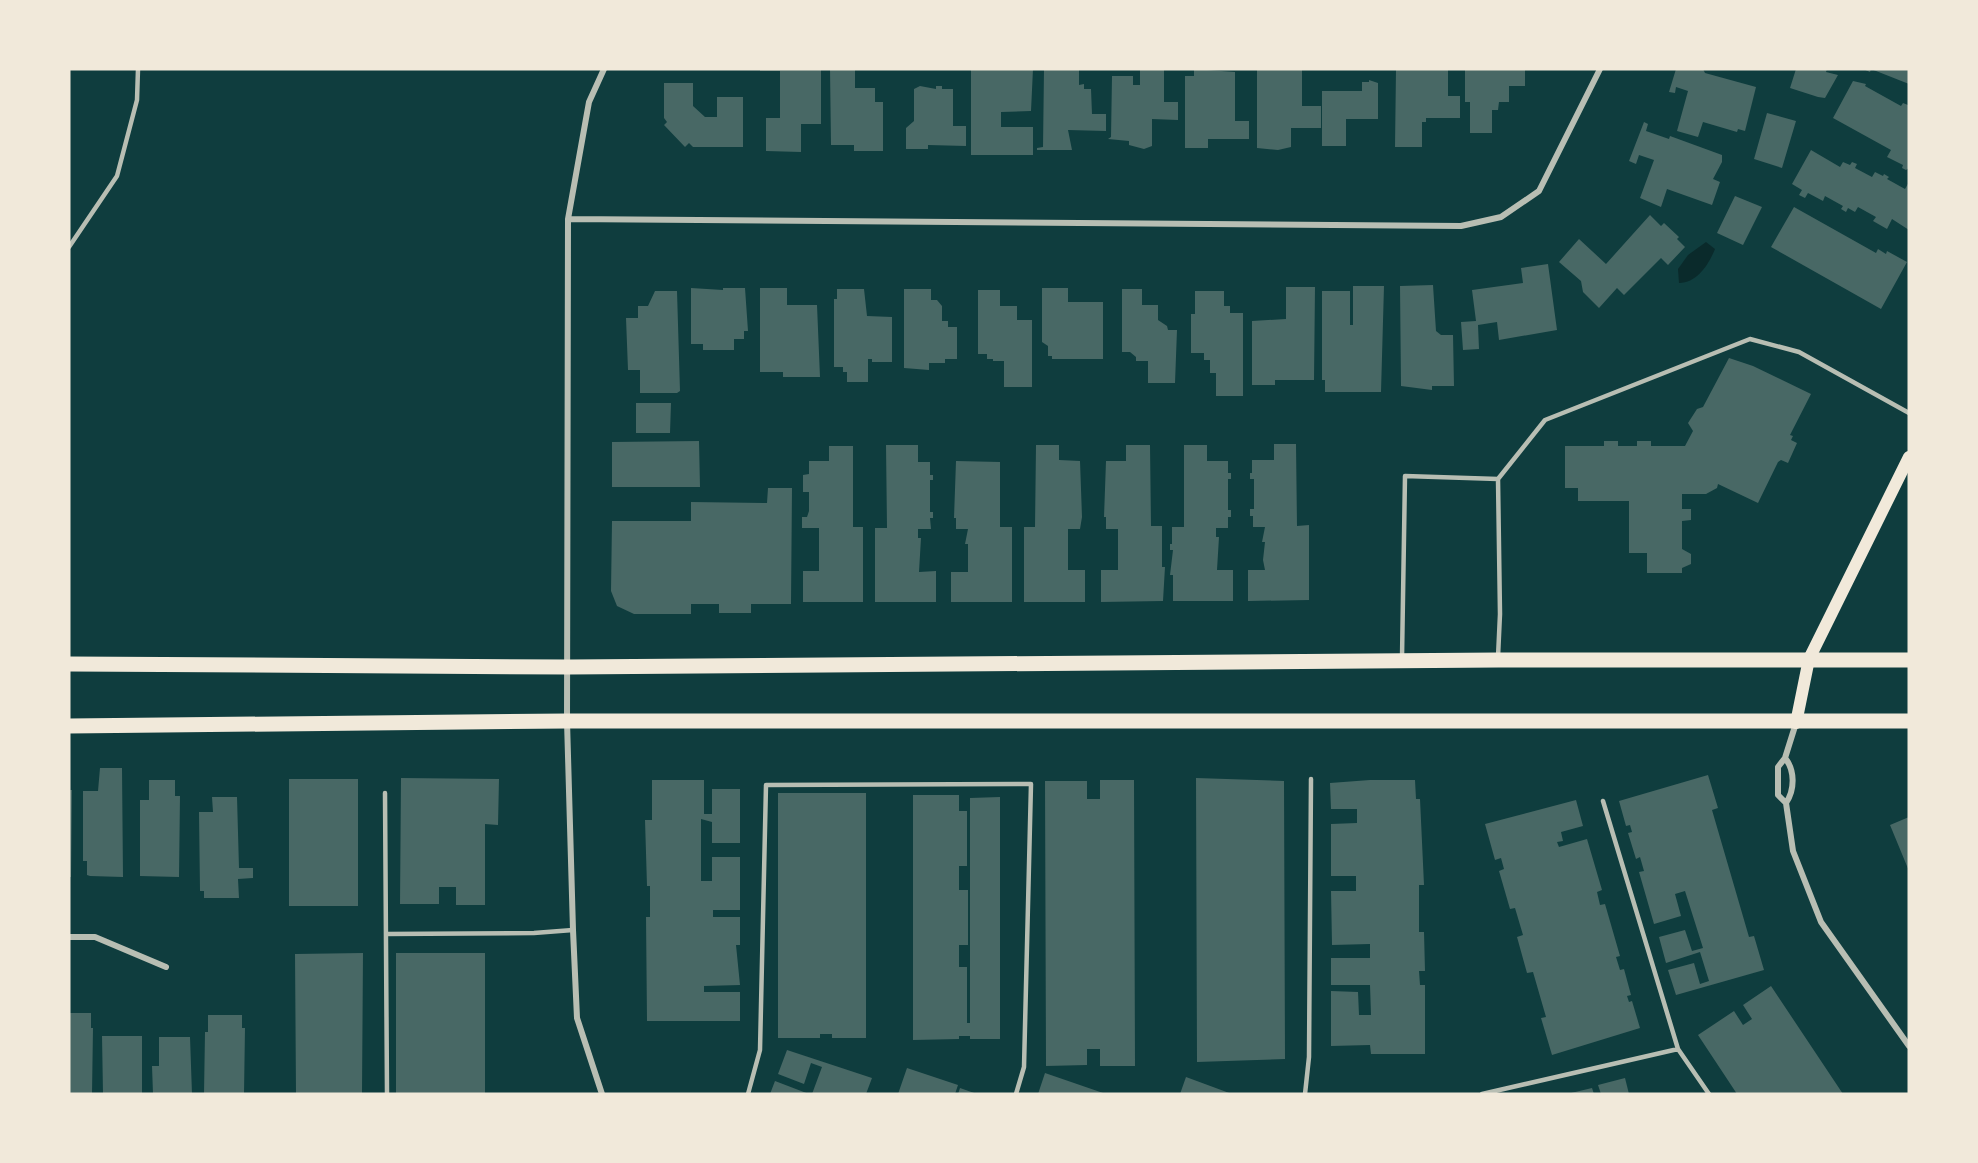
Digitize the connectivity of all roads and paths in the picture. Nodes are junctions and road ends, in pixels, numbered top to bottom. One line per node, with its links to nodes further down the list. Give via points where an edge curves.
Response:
1 (138, 69): 5 (lane, via 137,100 117,176)
2 (604, 69): 4 (street, via 589,102)
3 (1600, 69): 4 (street, via 1539,191 1501,217 1461,226)
4 (568, 219): 14 (street)
5 (69, 247)
6 (1909, 413): 8 (lane, via 1799,352 1750,339 1545,420)
7 (1909, 457): 9 (main road)
8 (1498, 479): 10 (lane); 12 (lane, via 1405,476)
9 (1809, 659): 10 (main road); 11 (main road); 17 (main road)
10 (1498, 660): 12 (main road)
11 (1909, 660)
12 (1402, 661): 14 (main road)
13 (69, 664): 14 (main road)
14 (569, 667): 15 (street)
15 (567, 721): 17 (main road); 18 (main road); 24 (street)
16 (1909, 721): 17 (main road)
17 (1796, 723): 19 (street)
18 (69, 726)
19 (1785, 758): 23 (street, via 1791,766 1792,794); 23 (street, via 1778,767 1778,795)
20 (1311, 779): 34 (lane, via 1309,1057)
21 (385, 793): 25 (lane)
22 (1603, 801): 29 (lane)
23 (1786, 803): 28 (street, via 1793,851 1821,921)
24 (573, 930): 25 (lane); 31 (street, via 577,1018)
25 (386, 934): 30 (lane)
26 (69, 938): 27 (street, via 95,937)
27 (166, 967)
28 (1909, 1046)
29 (1678, 1049): 35 (lane); 36 (lane)
30 (387, 1094)
31 (602, 1094)
32 (748, 1094): 33 (lane, via 760,1050 766,785 1031,784 1024,1066)
33 (1016, 1094)
34 (1305, 1094)
35 (1482, 1094)
36 (1709, 1094)

